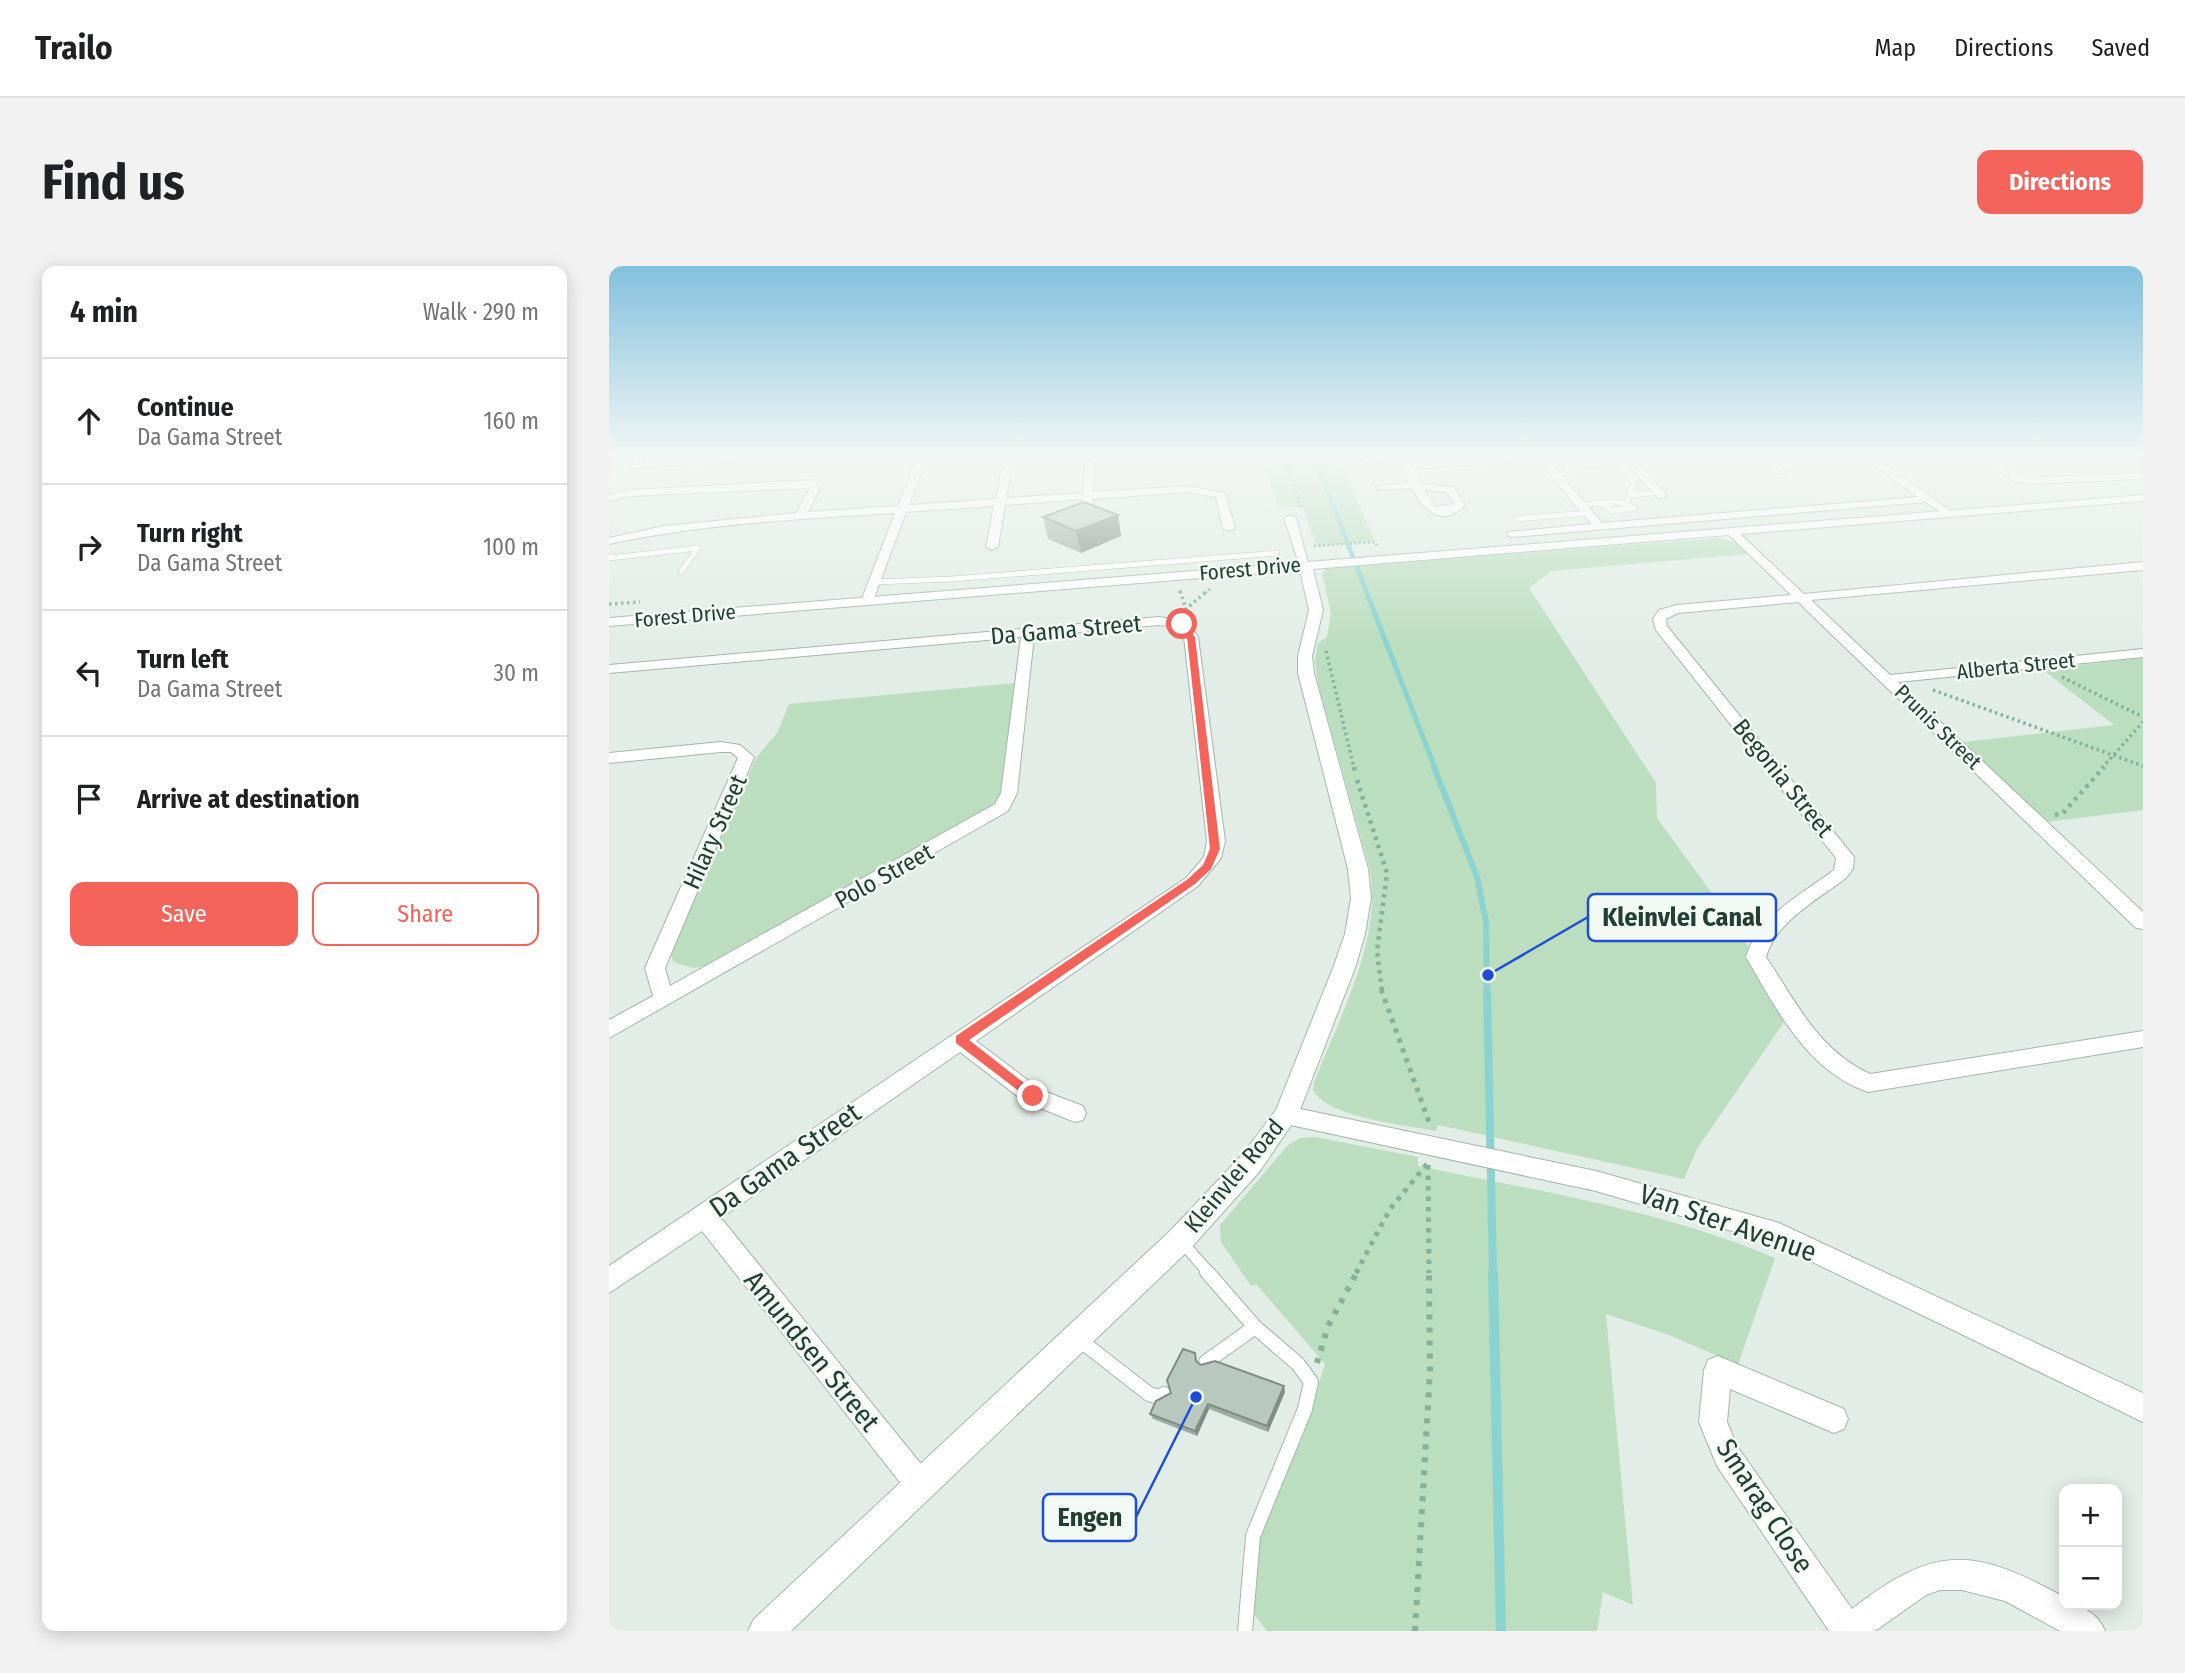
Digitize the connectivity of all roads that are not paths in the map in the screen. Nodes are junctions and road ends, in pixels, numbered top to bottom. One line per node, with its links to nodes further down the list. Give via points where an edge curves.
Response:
1 (779, 518): 15 (street, via 690,525)
2 (900, 518): 22 (street)
3 (997, 518): 16 (street)
4 (1227, 518): 12 (street)
5 (1290, 518): 19 (street)
6 (1525, 518): 10 (lane)
7 (1592, 518): 11 (street)
8 (1708, 518): 11 (street)
9 (1905, 518): 13 (street, Forest Drive)
10 (1516, 519)
11 (1599, 527): 14 (street)
12 (1229, 528)
13 (1733, 532): 19 (street, Forest Drive, via 1382,558); 23 (street, Prunis Street)
14 (1512, 534)
15 (609, 541)
16 (992, 547)
17 (1277, 553): 22 (lane, Forest Drive)
18 (609, 558): 21 (lane, via 698,548)
19 (1316, 558): 24 (street, Forest Drive); 37 (street, Kleinvlei Road, via 1316,610 1305,656 1306,673 1358,869 1361,898 1351,946)
20 (2143, 566): 23 (street, Begonia Street)
21 (681, 572)
22 (875, 582): 24 (street)
23 (1802, 597): 29 (street, Prunis Street); 34 (street, Begonia Street, via 1677,608 1659,619 1845,857 1840,874 1770,928 1757,949 1756,957 1814,1048 1839,1069 1868,1083)
24 (867, 601): 25 (street, Forest Drive)
25 (609, 622)
26 (1028, 633): 28 (street, Da Gama Street); 32 (street, Polo Street, via 1009,793 1002,807); 35 (street, Da Gama Street, via 1184,617 1191,637 1216,841 1212,858 1192,881)
27 (2143, 653): 29 (street, Alberta Street)
28 (611, 672)
29 (1888, 679): 31 (street, Prunis Street)
30 (609, 758): 32 (street, Hilary Street, via 721,747 735,748 746,757 655,968)
31 (2143, 923)
32 (664, 999): 33 (street, Polo Street)
33 (609, 1030)
34 (2143, 1039)
35 (960, 1040): 36 (street, via 1033,1096); 38 (street, Da Gama Street)
36 (1075, 1113)
37 (1286, 1115): 39 (street, Kleinvlei Road, via 1251,1163); 45 (street, Van Ster Avenue, via 1655,1194 1779,1234)
38 (705, 1215): 40 (street, Da Gama Street); 47 (street, Amundsen Street)
39 (1180, 1240): 41 (lane); 42 (street, Kleinvlei Road)
40 (609, 1281)
41 (1255, 1327): 43 (lane); 49 (lane, via 1298,1364 1311,1382 1305,1409 1252,1536)
42 (1075, 1337): 44 (lane, via 1149,1394); 47 (street, Kleinvlei Road)
43 (1206, 1362)
44 (1164, 1394)
45 (2143, 1408)
46 (1834, 1419): 50 (street, Smarag Close, via 1718,1370 1713,1422 1727,1456)
47 (921, 1485): 48 (street, Kleinvlei Road)
48 (766, 1631)
49 (1245, 1631)
50 (1849, 1631): 51 (street, via 1920,1580 1958,1575 2012,1588 2059,1610)
51 (2089, 1631)

